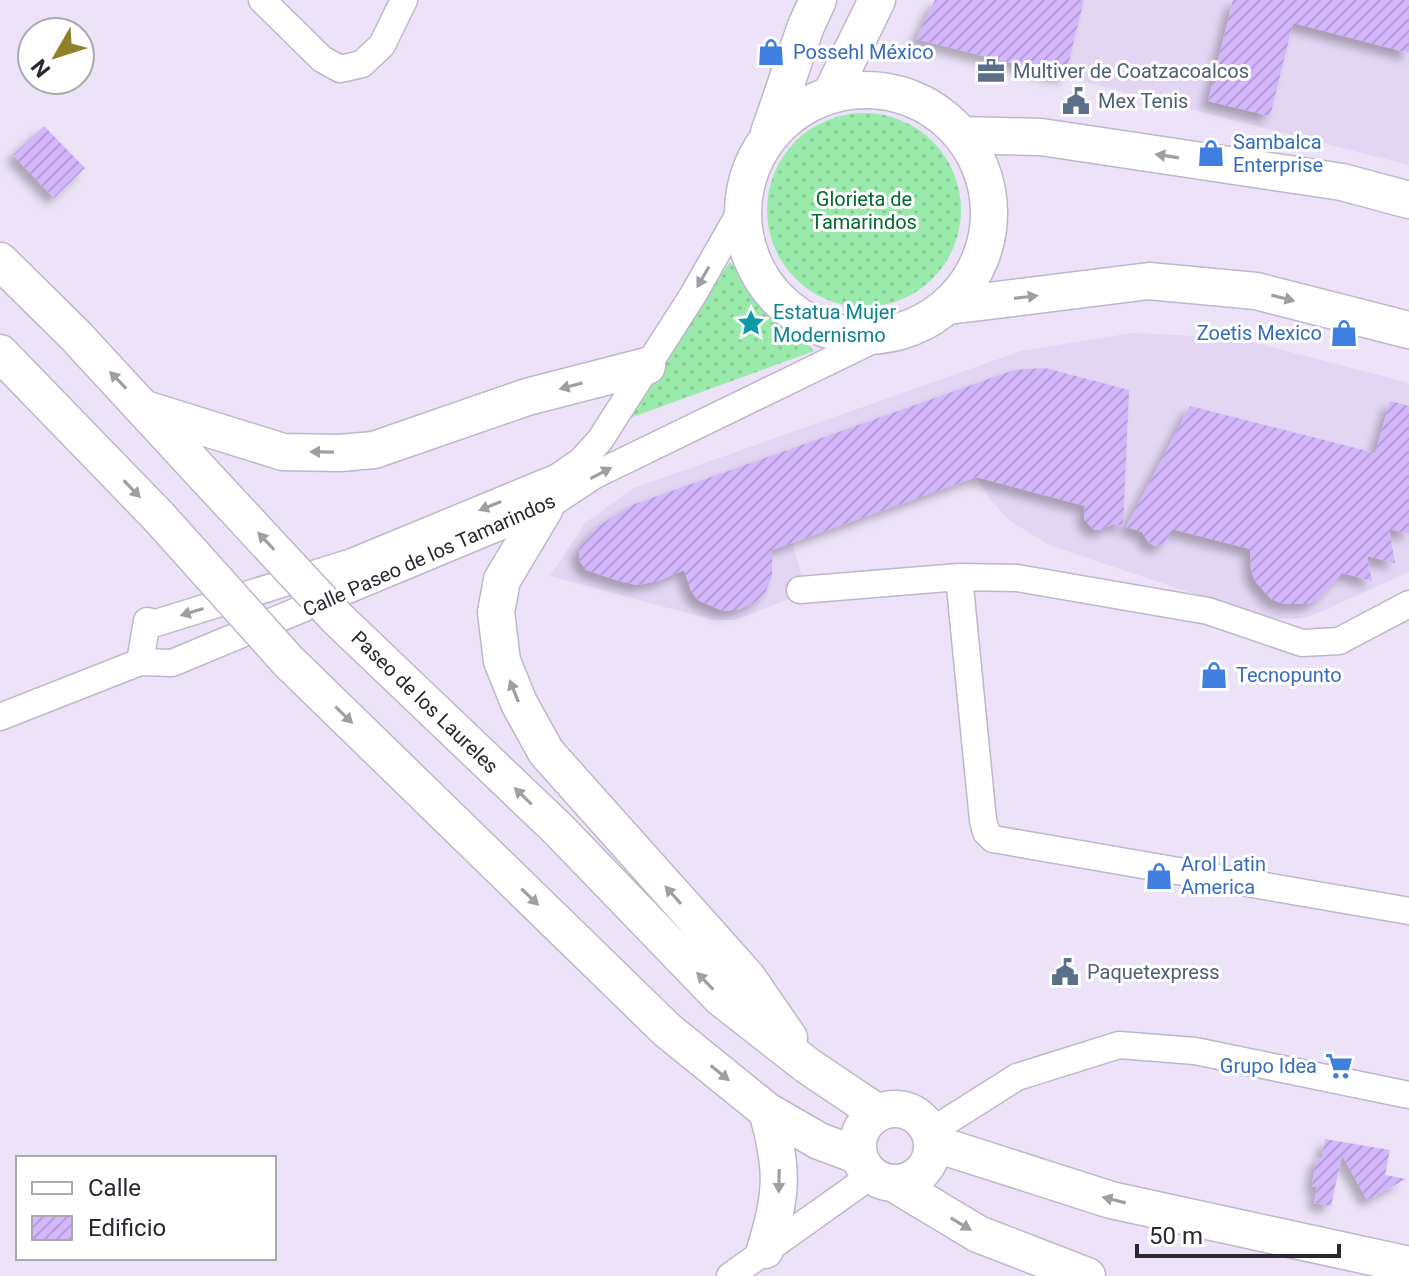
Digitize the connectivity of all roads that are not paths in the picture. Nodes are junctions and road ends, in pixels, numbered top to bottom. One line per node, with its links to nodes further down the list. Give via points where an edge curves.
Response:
1 (262, 0): 2 (street, via 322,59 340,69 362,64 382,45)
2 (404, 0)
3 (818, 0): 7 (main road)
4 (877, 0): 5 (main road)
5 (831, 94): 6 (main road, via 867,89 902,95 935,110); 7 (main road, via 797,109)
6 (961, 135): 8 (main road, one-way to 6, via 1342,182 1041,137); 11 (main road, via 980,167 989,204 986,242 972,276)
7 (768, 136): 9 (main road, via 749,170)
8 (1409, 200)
9 (742, 209): 13 (main road, via 752,261 782,305 828,331); 15 (street, Calle Paseo de los Tamarindos, one-way to 15)
10 (0, 261): 16 (main road, Paseo de los Laureles, one-way to 10)
11 (948, 306): 12 (main road, one-way to 12, via 1149,281 1256,291); 13 (main road, via 917,326)
12 (1409, 330)
13 (881, 336): 17 (street, Calle Paseo de los Tamarindos, one-way to 13, via 595,475)
14 (0, 353): 26 (main road, one-way to 26, bridge, via 159,517 288,661 667,1030)
15 (647, 366): 16 (main road, one-way to 16, via 527,397 374,450 340,453 283,452); 21 (street, Calle Paseo de los Tamarindos, one-way to 21, via 600,440 558,477 352,562 156,623 147,621)
16 (145, 409): 24 (main road, Paseo de los Laureles, one-way to 16, bridge, via 721,998 558,829 338,619)
17 (545, 508): 21 (street, Calle Paseo de los Tamarindos, via 172,663); 24 (main road, one-way to 17, via 747,977 546,752 519,703 502,661 496,612 502,580)
18 (959, 577): 19 (street); 20 (street, via 1017,578 1208,611 1302,643 1339,641); 23 (street, via 983,820 993,839)
19 (800, 590)
20 (1409, 604)
21 (140, 662): 22 (street, Calle Paseo de los Tamarindos)
22 (0, 717)
23 (1409, 911)
24 (808, 1066): 27 (main road, Paseo de los Laureles)
25 (1409, 1095): 28 (street, via 1195,1051 1119,1045 1017,1077)
26 (767, 1111): 29 (main road); 30 (main road, one-way to 30, via 780,1166 777,1214)
27 (878, 1113): 28 (main road, via 908,1111 922,1119); 29 (main road, via 859,1136)
28 (932, 1138): 29 (main road, via 927,1167 918,1177 907,1182); 31 (main road, one-way to 28, via 1111,1200)
29 (875, 1172): 30 (street); 33 (main road, one-way to 33, via 978,1234)
30 (765, 1250): 32 (street)
31 (1409, 1265)
32 (730, 1276)
33 (1087, 1276)

